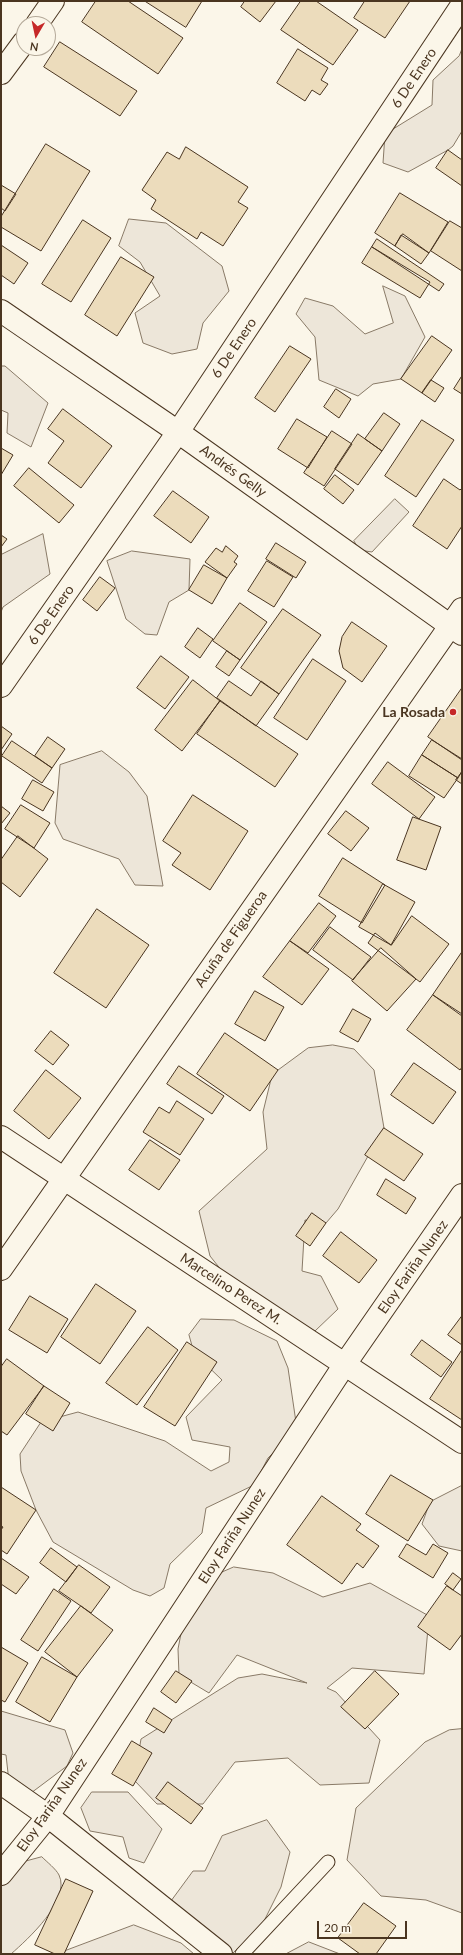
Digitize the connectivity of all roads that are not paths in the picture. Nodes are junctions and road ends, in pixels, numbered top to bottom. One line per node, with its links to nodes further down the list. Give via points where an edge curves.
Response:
1 (53, 1): 3 (street)
2 (462, 5): 7 (street, 6 De Enero)
3 (43, 16)
4 (16, 53): 5 (street)
5 (1, 74)
6 (1, 311): 7 (street, Andrés Gelly)
7 (178, 432): 8 (street, Andrés Gelly); 9 (street, 6 De Enero)
8 (458, 623): 11 (street, Acuña de Figueroa)
9 (1, 686)
10 (1, 1136): 11 (street, Marcelino Perez M.)
11 (63, 1178): 13 (street, Acuña de Figueroa); 14 (street, Marcelino Perez M.)
12 (462, 1196): 14 (street, Eloy Fariña Nunez)
13 (1, 1269)
14 (345, 1364): 15 (street, Marcelino Perez M.); 17 (street, Eloy Fariña Nunez)
15 (462, 1442)
16 (1, 1783): 17 (street)
17 (48, 1816): 19 (street, Eloy Fariña Nunez); 20 (street)
18 (328, 1862): 21 (lane)
19 (1, 1874)
20 (222, 1954)
21 (242, 1954)

